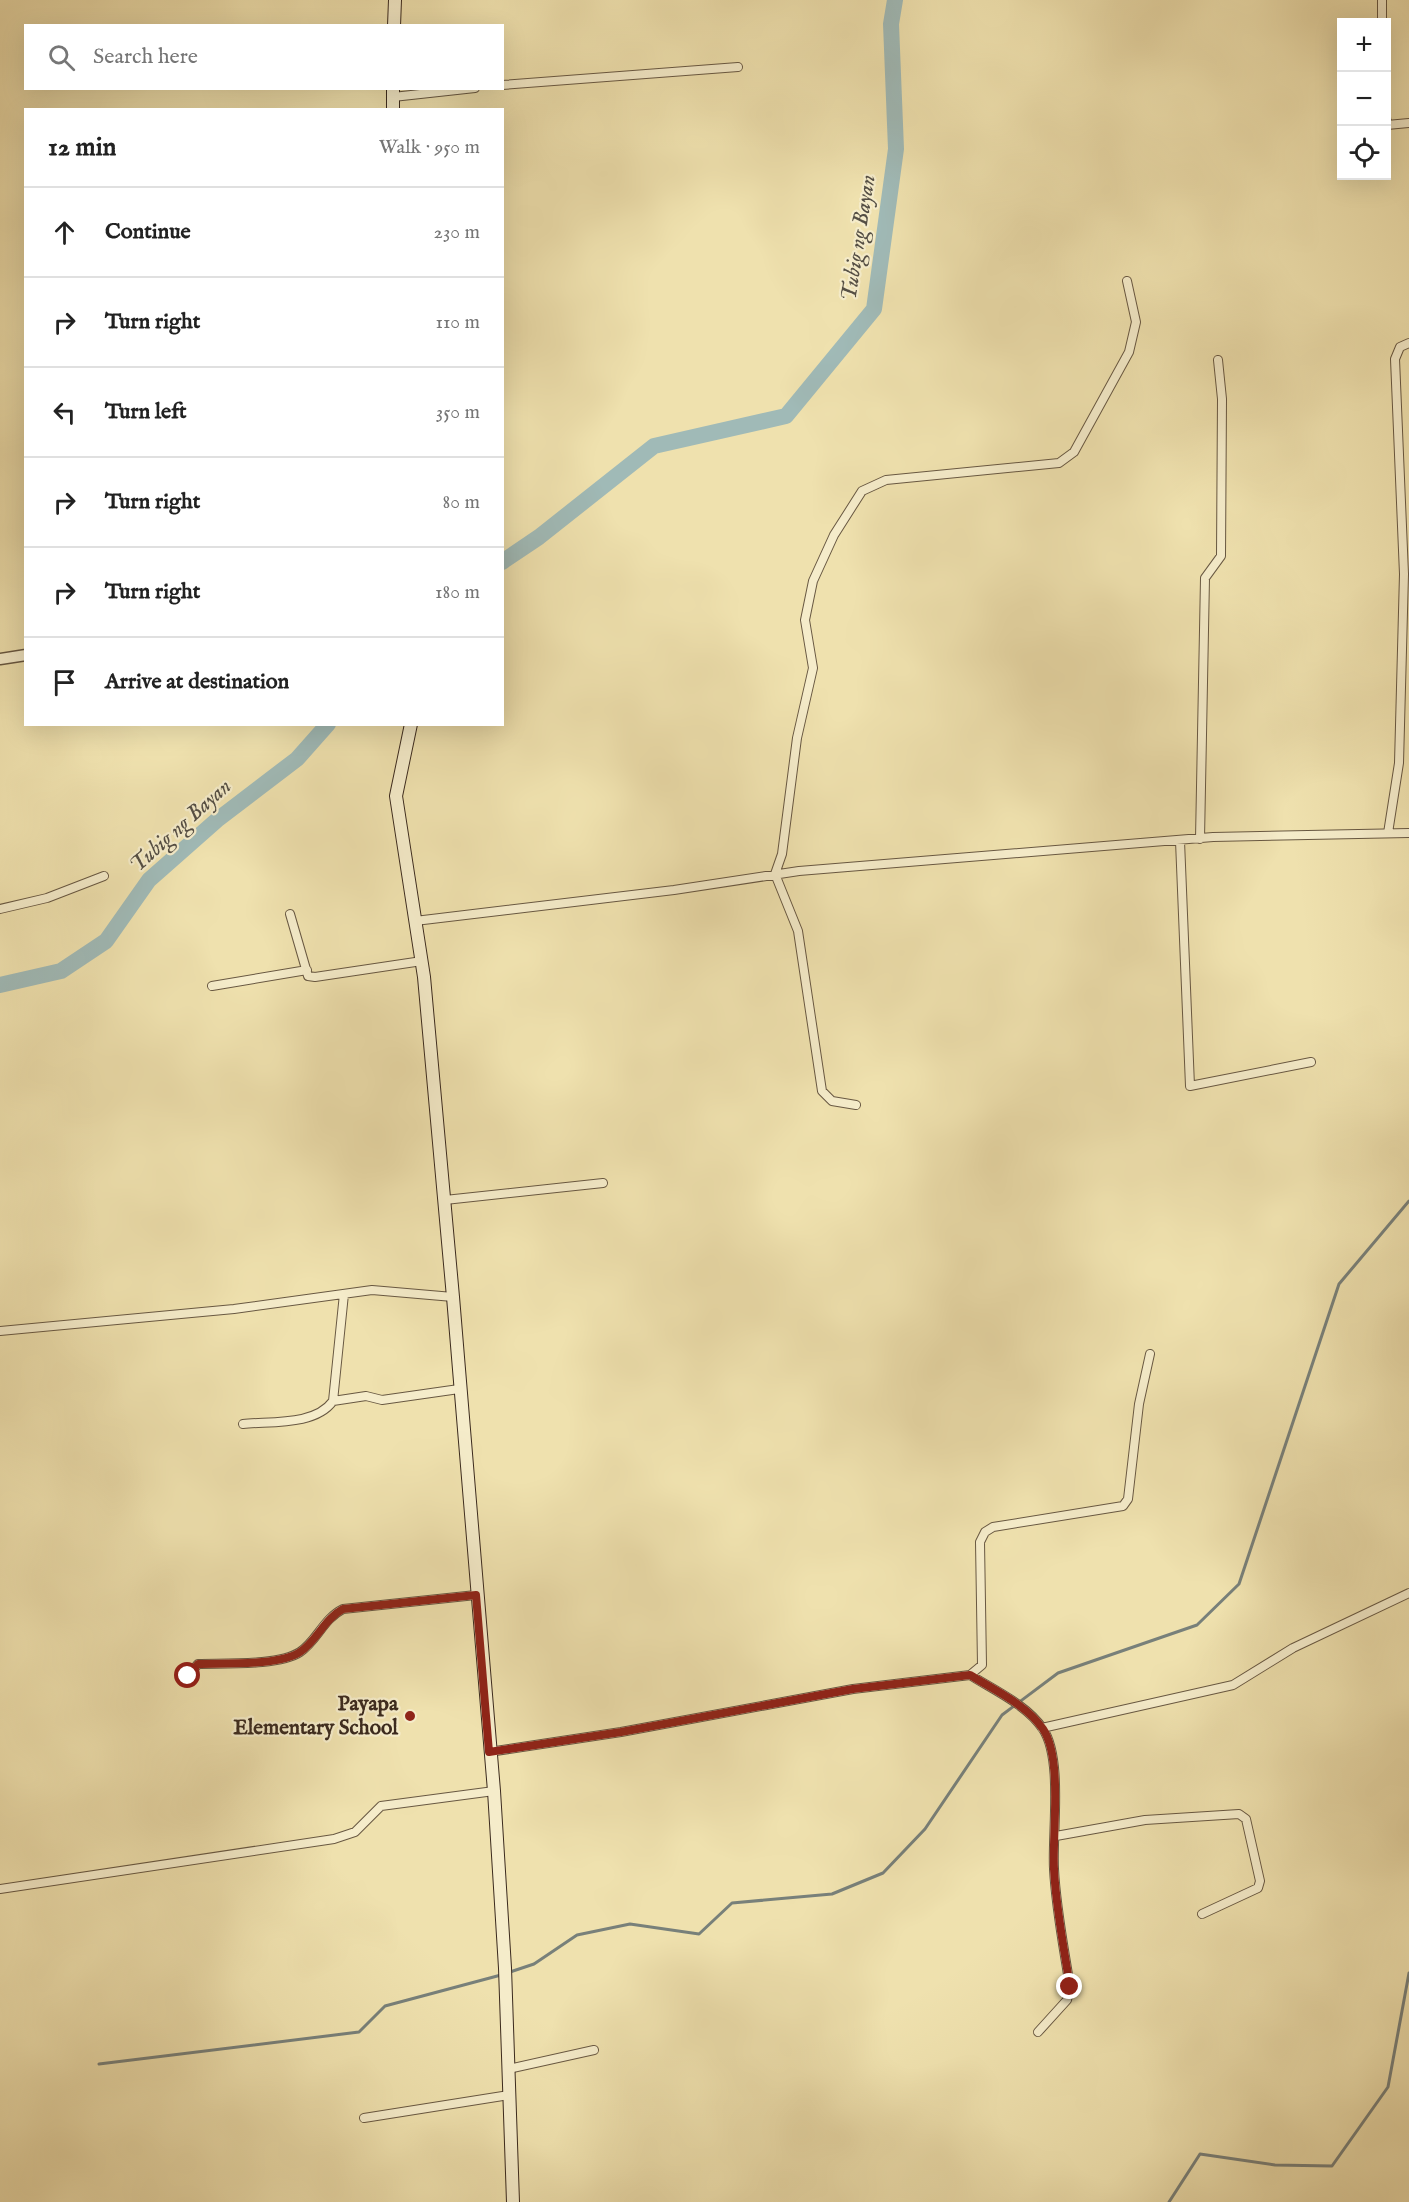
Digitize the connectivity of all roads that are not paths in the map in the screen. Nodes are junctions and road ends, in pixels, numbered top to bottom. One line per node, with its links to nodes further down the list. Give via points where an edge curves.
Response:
1 (395, 0): 4 (main road)
2 (1382, 0): 3 (street)
3 (1382, 18)
4 (394, 24)
5 (738, 68): 6 (street)
6 (504, 86)
7 (459, 90): 8 (street)
8 (393, 98)
9 (1409, 123): 10 (street)
10 (1391, 125)
11 (1127, 281): 21 (street, via 1136,322 1129,352 1074,452 1059,463 886,480 862,490 834,535 813,581 805,620 813,668 797,738 782,854)
12 (1409, 343): 17 (street, via 1400,347 1395,359 1404,574 1399,763)
13 (1218, 360): 19 (street, via 1222,399 1221,556 1204,578)
14 (24, 655): 15 (street)
15 (0, 658)
16 (411, 726): 25 (main road, via 396,796)
17 (1388, 833): 18 (street); 19 (street)
18 (1409, 833)
19 (1200, 839): 20 (street)
20 (1180, 841): 21 (street); 29 (street, via 1190,1086)
21 (775, 874): 25 (street); 30 (street, via 798,931 822,1091 832,1101)
22 (104, 876): 23 (street, via 47,898)
23 (0, 909)
24 (290, 914): 27 (street)
25 (415, 921): 26 (main road)
26 (422, 961): 27 (street, via 315,977 308,976); 32 (main road)
27 (307, 970): 28 (street)
28 (212, 986)
29 (1311, 1062)
30 (856, 1105)
31 (603, 1182): 32 (street)
32 (445, 1200): 34 (main road)
33 (345, 1294): 34 (street, via 372,1290); 35 (street, via 211,1312); 38 (street)
34 (453, 1296): 37 (main road)
35 (0, 1331)
36 (1150, 1354): 42 (street, via 1139,1404 1128,1499 1123,1506 993,1527 985,1532 980,1542 982,1665)
37 (459, 1389): 38 (street, via 381,1400 366,1396); 41 (main road)
38 (333, 1401): 39 (street, via 327,1410 309,1418)
39 (243, 1424)
40 (1409, 1593): 44 (street, via 1293,1648 1233,1685)
41 (476, 1595): 43 (street, via 343,1609 333,1614 301,1652 285,1659 198,1664); 45 (main road)
42 (970, 1675): 44 (street, via 1012,1702); 45 (street, via 853,1689)
43 (188, 1676)
44 (1042, 1728): 47 (street, via 1052,1744)
45 (489, 1752): 46 (main road)
46 (494, 1791): 48 (street, via 381,1806 355,1832 334,1839); 52 (main road)
47 (1056, 1836): 49 (street, via 1145,1820 1239,1814 1246,1819 1260,1881 1258,1888); 50 (street, via 1055,1878 1070,1987 1067,2000)
48 (0, 1889)
49 (1202, 1914)
50 (1038, 2032)
51 (594, 2050): 52 (street)
52 (508, 2069): 53 (main road)
53 (509, 2095): 54 (street); 55 (main road)
54 (364, 2118)
55 (513, 2202)

